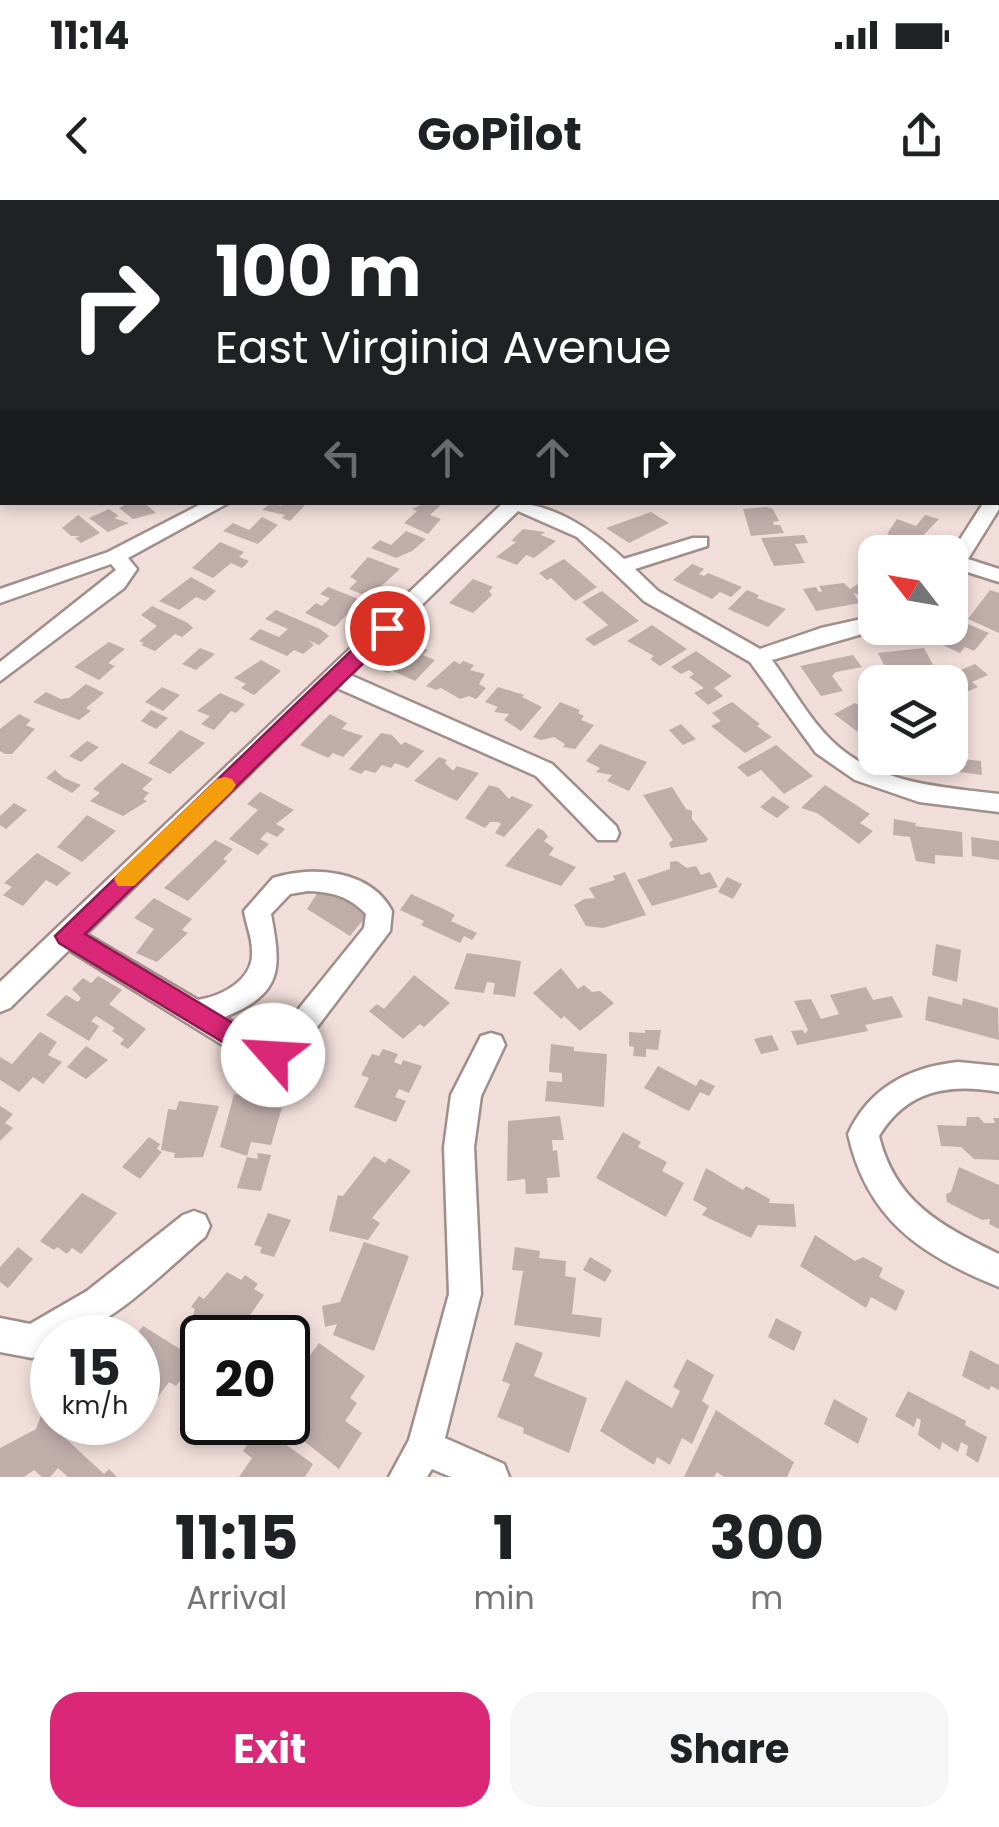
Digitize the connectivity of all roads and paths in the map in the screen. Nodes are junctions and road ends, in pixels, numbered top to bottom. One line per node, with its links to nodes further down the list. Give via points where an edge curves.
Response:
1 (215, 505): 7 (street)
2 (514, 505): 15 (street)
3 (521, 505): 8 (street, via 584,533)
4 (993, 505): 6 (street)
5 (700, 542): 8 (street)
6 (968, 545)
7 (115, 556): 11 (street); 14 (street, via 127,568 117,583)
8 (624, 566): 13 (street, via 651,596)
9 (968, 570): 10 (street)
10 (999, 576)
11 (0, 596)
12 (858, 627): 13 (street)
13 (758, 657): 16 (street, via 824,747 863,774 919,793)
14 (0, 673)
15 (336, 678): 17 (street, via 544,770); 18 (street)
16 (999, 804)
17 (607, 832)
18 (68, 936): 19 (street); 20 (street)
19 (0, 1000)
20 (192, 1012): 20 (street, via 273,1055 376,931 379,912 371,898 322,880 282,884 257,911 266,950 258,977 224,1008)
21 (491, 1045): 26 (street, via 466,1095 459,1147 465,1294)
22 (999, 1079): 24 (street, via 968,1074 916,1081 884,1103 864,1134 868,1164 884,1195 951,1248)
23 (194, 1226): 25 (street, via 66,1322 32,1340)
24 (999, 1271)
25 (0, 1335)
26 (416, 1462): 27 (street)
27 (491, 1477)

